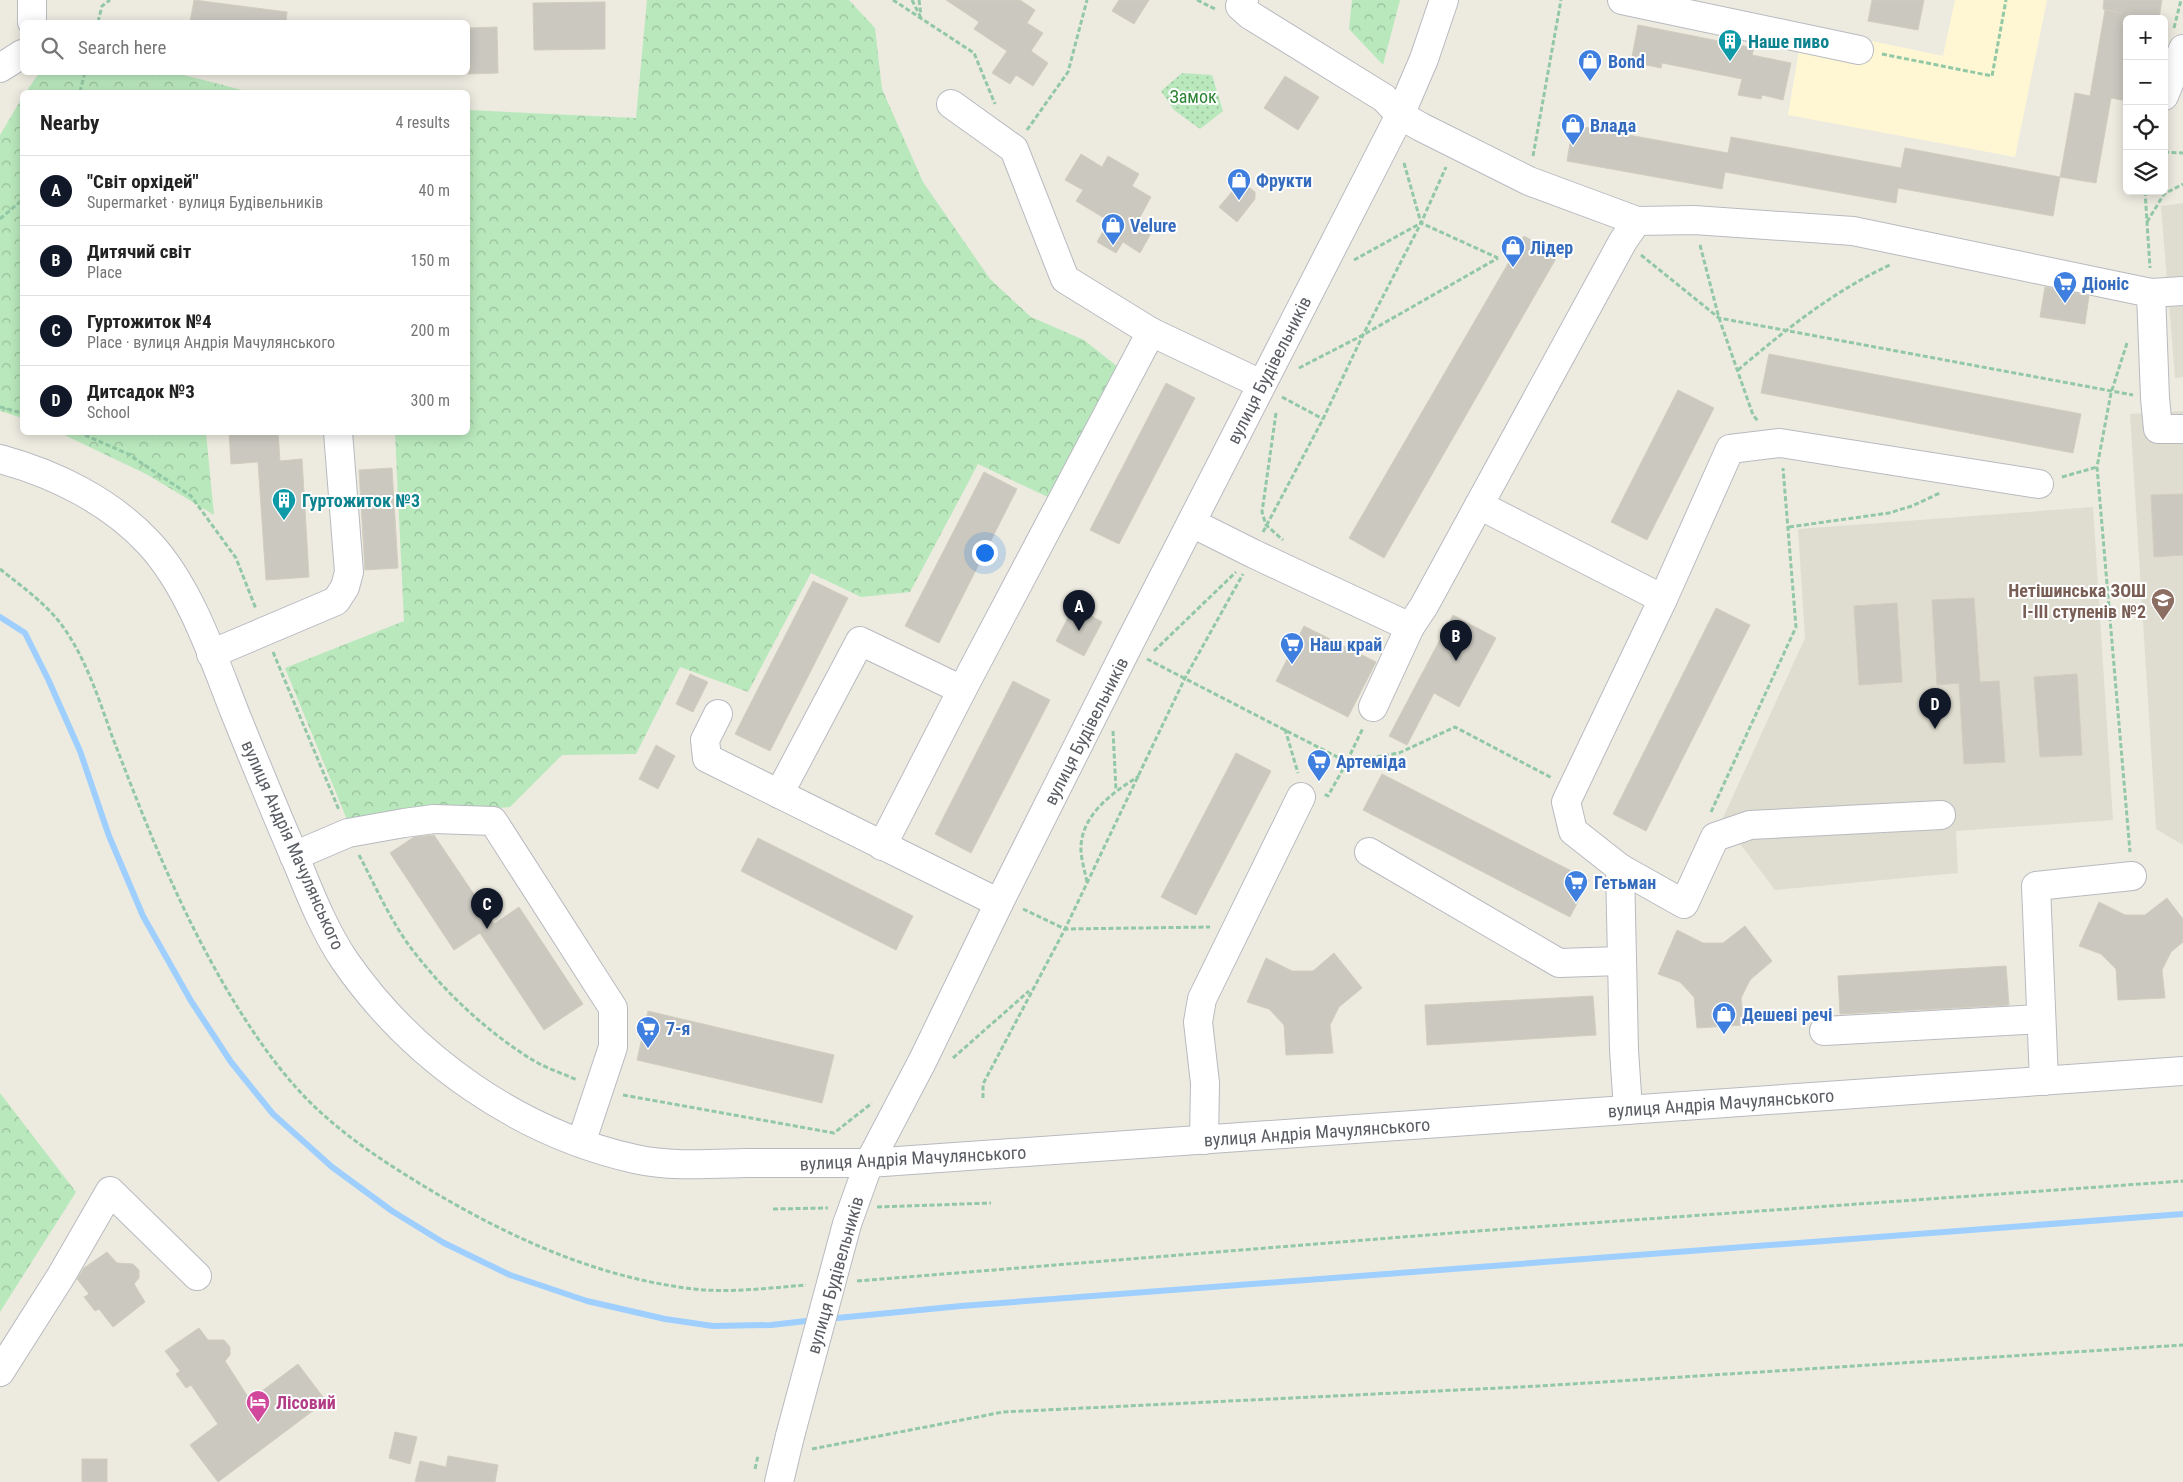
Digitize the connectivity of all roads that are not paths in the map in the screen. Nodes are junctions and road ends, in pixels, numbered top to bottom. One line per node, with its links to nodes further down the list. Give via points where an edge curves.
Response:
1 (32, 0): 6 (street)
2 (1244, 0): 13 (street, via 1240,6 1250,15 1384,98)
3 (1444, 0): 13 (street, вулиця Будівельників)
4 (1622, 0): 5 (street)
5 (1656, 3): 8 (street)
6 (32, 20)
7 (2183, 49): 11 (street)
8 (1860, 50)
9 (20, 55): 10 (street)
10 (0, 68)
11 (2168, 86)
12 (951, 104): 17 (street, via 1014,149 1065,279)
13 (1400, 115): 14 (street); 18 (street, вулиця Будівельників)
14 (1630, 231): 16 (street, via 1694,220 1853,231); 23 (street)
15 (2183, 292): 16 (street)
16 (2152, 293): 19 (street, via 2158,429)
17 (1151, 332): 18 (street); 28 (street)
18 (1261, 384): 24 (street, вулиця Будівельників)
19 (2183, 429)
20 (338, 435): 27 (street, via 349,572 345,587 336,601)
21 (0, 459): 27 (street, вулиця Андрія Мачулянського, via 52,477 129,523 150,544 171,573)
22 (2039, 484): 25 (street, via 1780,443 1730,449)
23 (1479, 505): 25 (street); 26 (street)
24 (1192, 522): 26 (street); 39 (street, вулиця Будівельників)
25 (1663, 599): 37 (street, via 1566,802 1573,831)
26 (1410, 628): 29 (street)
27 (211, 654): 36 (street, вулиця Андрія Мачулянського)
28 (962, 690): 32 (street, via 860,641); 34 (street)
29 (1372, 708)
30 (718, 714): 32 (street, via 706,740 707,758)
31 (1306, 789): 46 (street, via 1202,1000 1198,1022 1205,1083)
32 (779, 794): 34 (street)
33 (1941, 814): 37 (street, via 1750,825 1715,837 1684,904)
34 (882, 846): 39 (street)
35 (1368, 852): 40 (street, via 1559,963)
36 (294, 856): 47 (street, вулиця Андрія Мачулянського, via 344,959 394,1020 452,1073 493,1101 535,1124); 47 (street, via 348,833 404,823 434,819 493,821 613,1008 613,1047)
37 (1620, 868): 40 (street)
38 (2132, 876): 41 (street, via 2036,886)
39 (1011, 906): 48 (street, вулиця Будівельників, via 923,1060)
40 (1621, 961): 45 (street)
41 (2042, 1019): 42 (street); 44 (street)
42 (1824, 1031)
43 (2183, 1071): 44 (street, вулиця Андрія Мачулянського)
44 (2044, 1081): 45 (street, вулиця Андрія Мачулянського)
45 (1628, 1110): 46 (street, вулиця Андрія Мачулянського)
46 (1204, 1140): 48 (street, вулиця Андрія Мачулянського)
47 (581, 1143): 48 (street, вулиця Андрія Мачулянського, via 638,1160 688,1164)
48 (869, 1163): 51 (street, вулиця Будівельників, bridge, via 849,1216 801,1442)
49 (197, 1276): 50 (street, via 110,1192)
50 (0, 1372)
51 (779, 1482)

